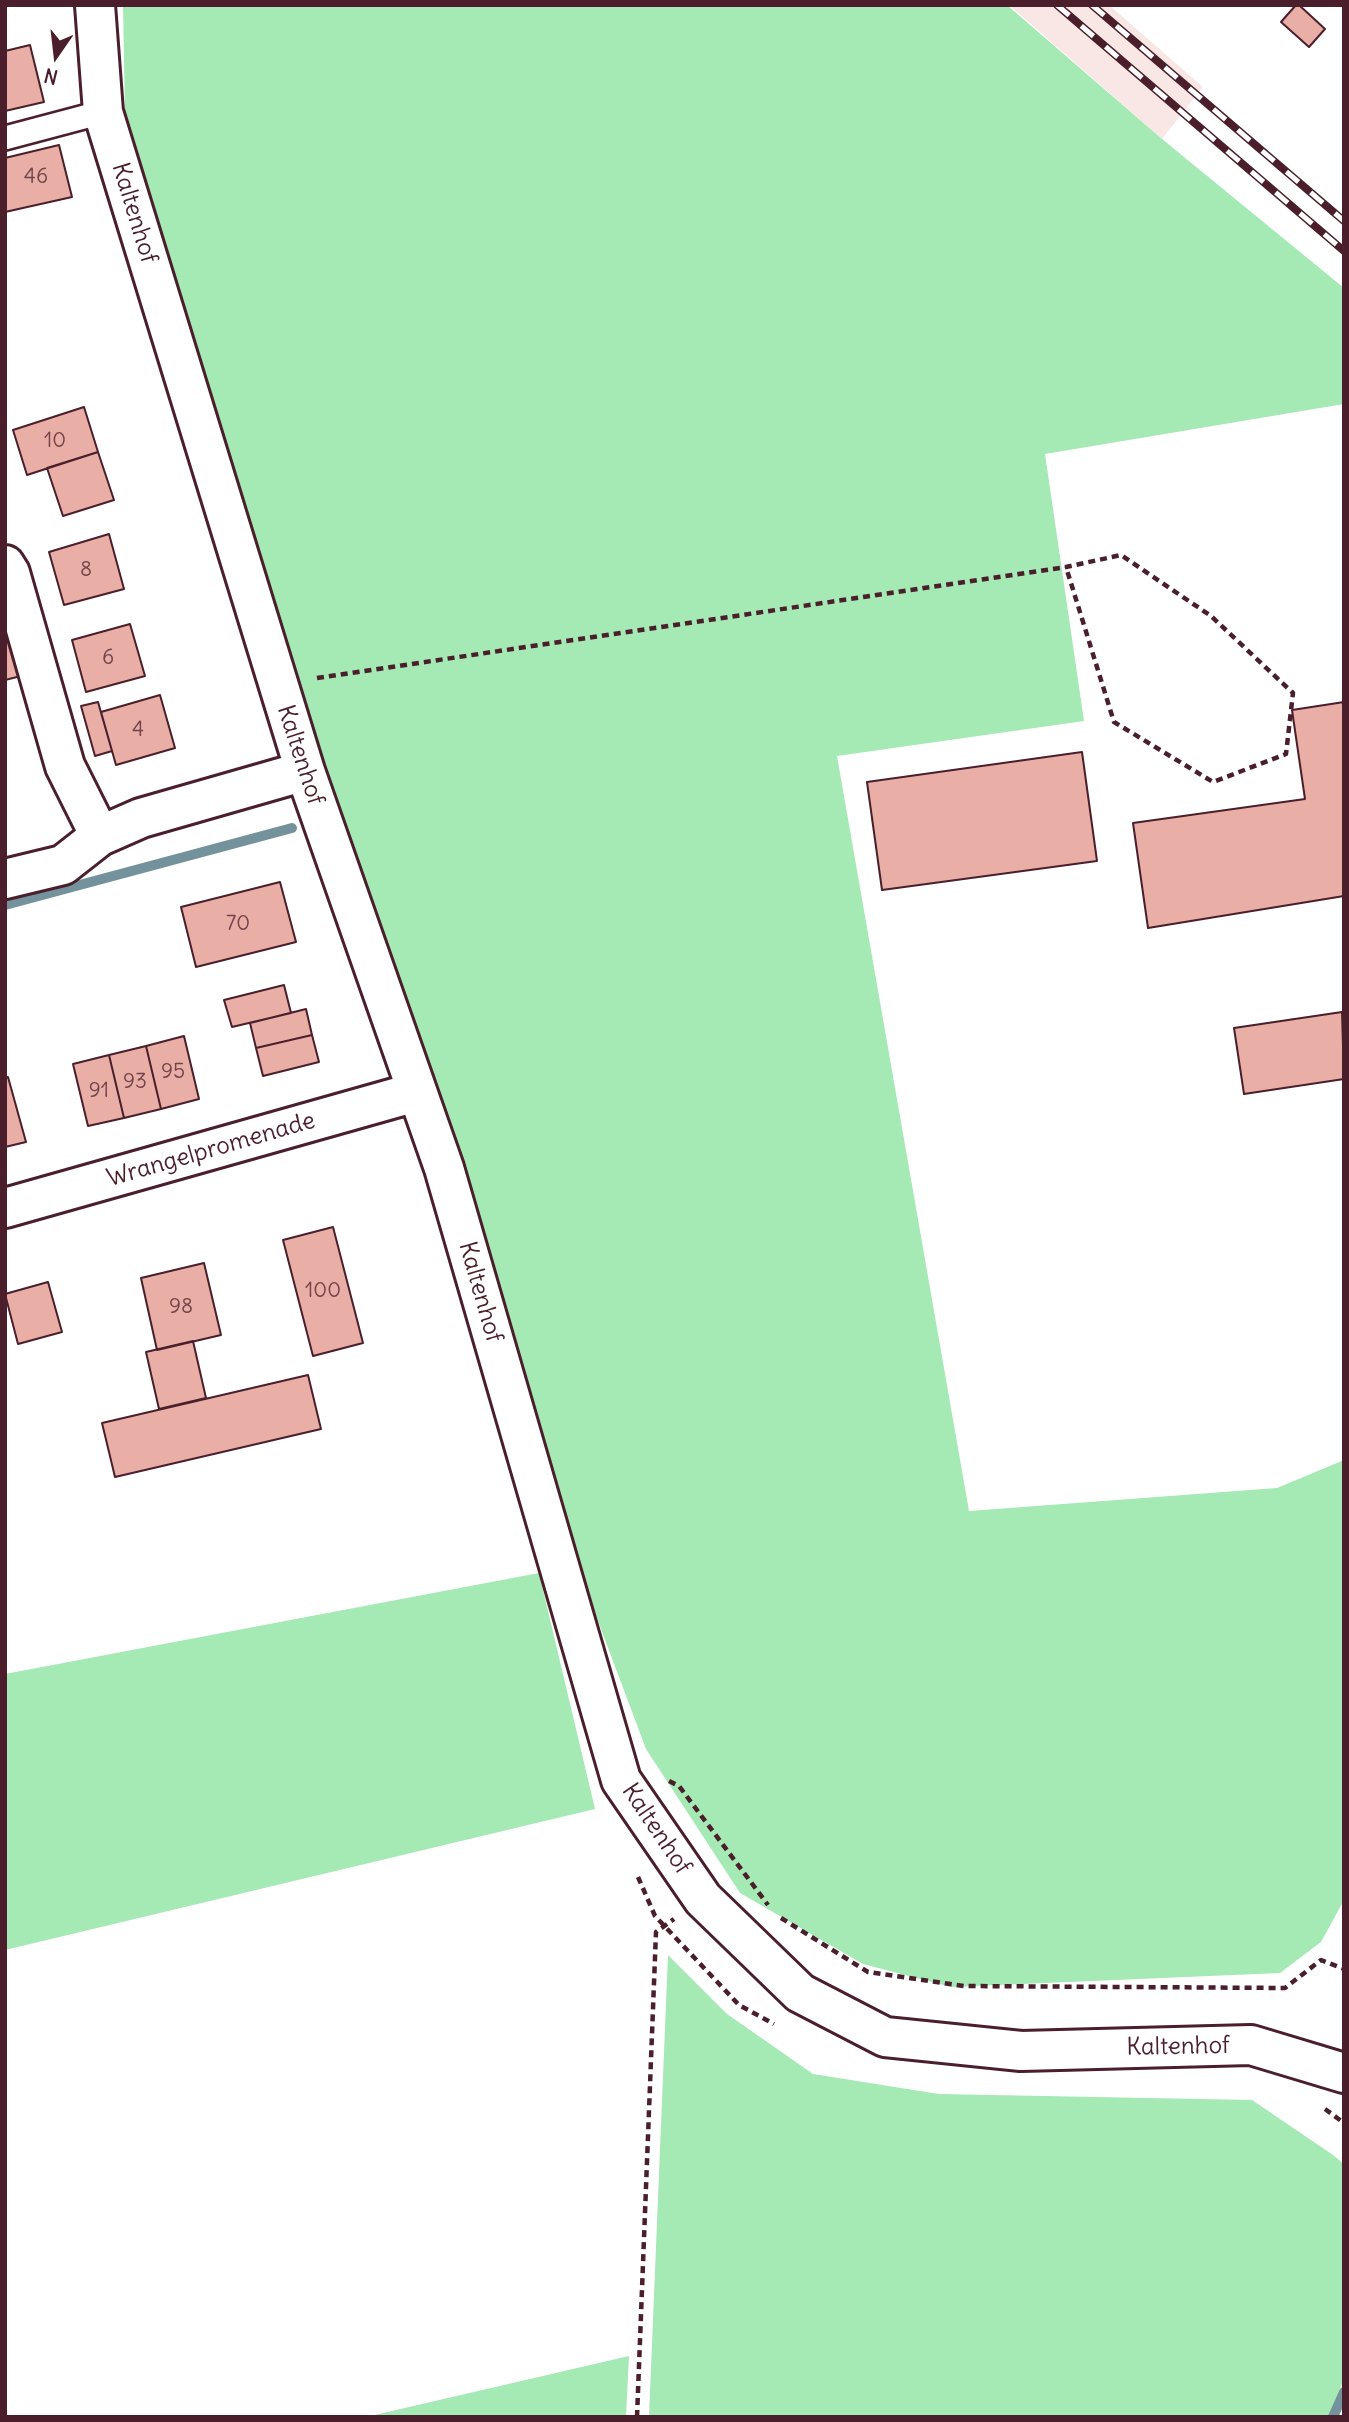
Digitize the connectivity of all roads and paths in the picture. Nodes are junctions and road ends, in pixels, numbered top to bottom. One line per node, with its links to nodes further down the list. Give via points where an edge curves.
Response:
1 (95, 5): 2 (street, Kaltenhof)
2 (103, 112): 3 (lane); 6 (street, Kaltenhof)
3 (5, 138)
4 (5, 565): 8 (street, via 65,766)
5 (1066, 567): 5 (path, via 1114,722 1213,782 1286,754 1293,692 1211,615 1121,555); 6 (path)
6 (277, 684): 7 (street, Kaltenhof)
7 (305, 771): 8 (street, via 141,818); 10 (street, Kaltenhof)
8 (100, 836): 9 (street, via 63,865)
9 (5, 879)
10 (416, 1092): 11 (street, Wrangelpromenade); 13 (street, Kaltenhof, via 444,1168 621,1780)
11 (5, 1208)
12 (668, 1780): 14 (path, via 679,1786 774,1913 869,1972 964,1986 1285,1989 1321,1960)
13 (703, 1899): 15 (street, Kaltenhof, via 800,1993 885,2037 1021,2050 1251,2045); 16 (path, via 656,1932)
14 (1344, 1969)
15 (1344, 2073)
16 (637, 2417)

